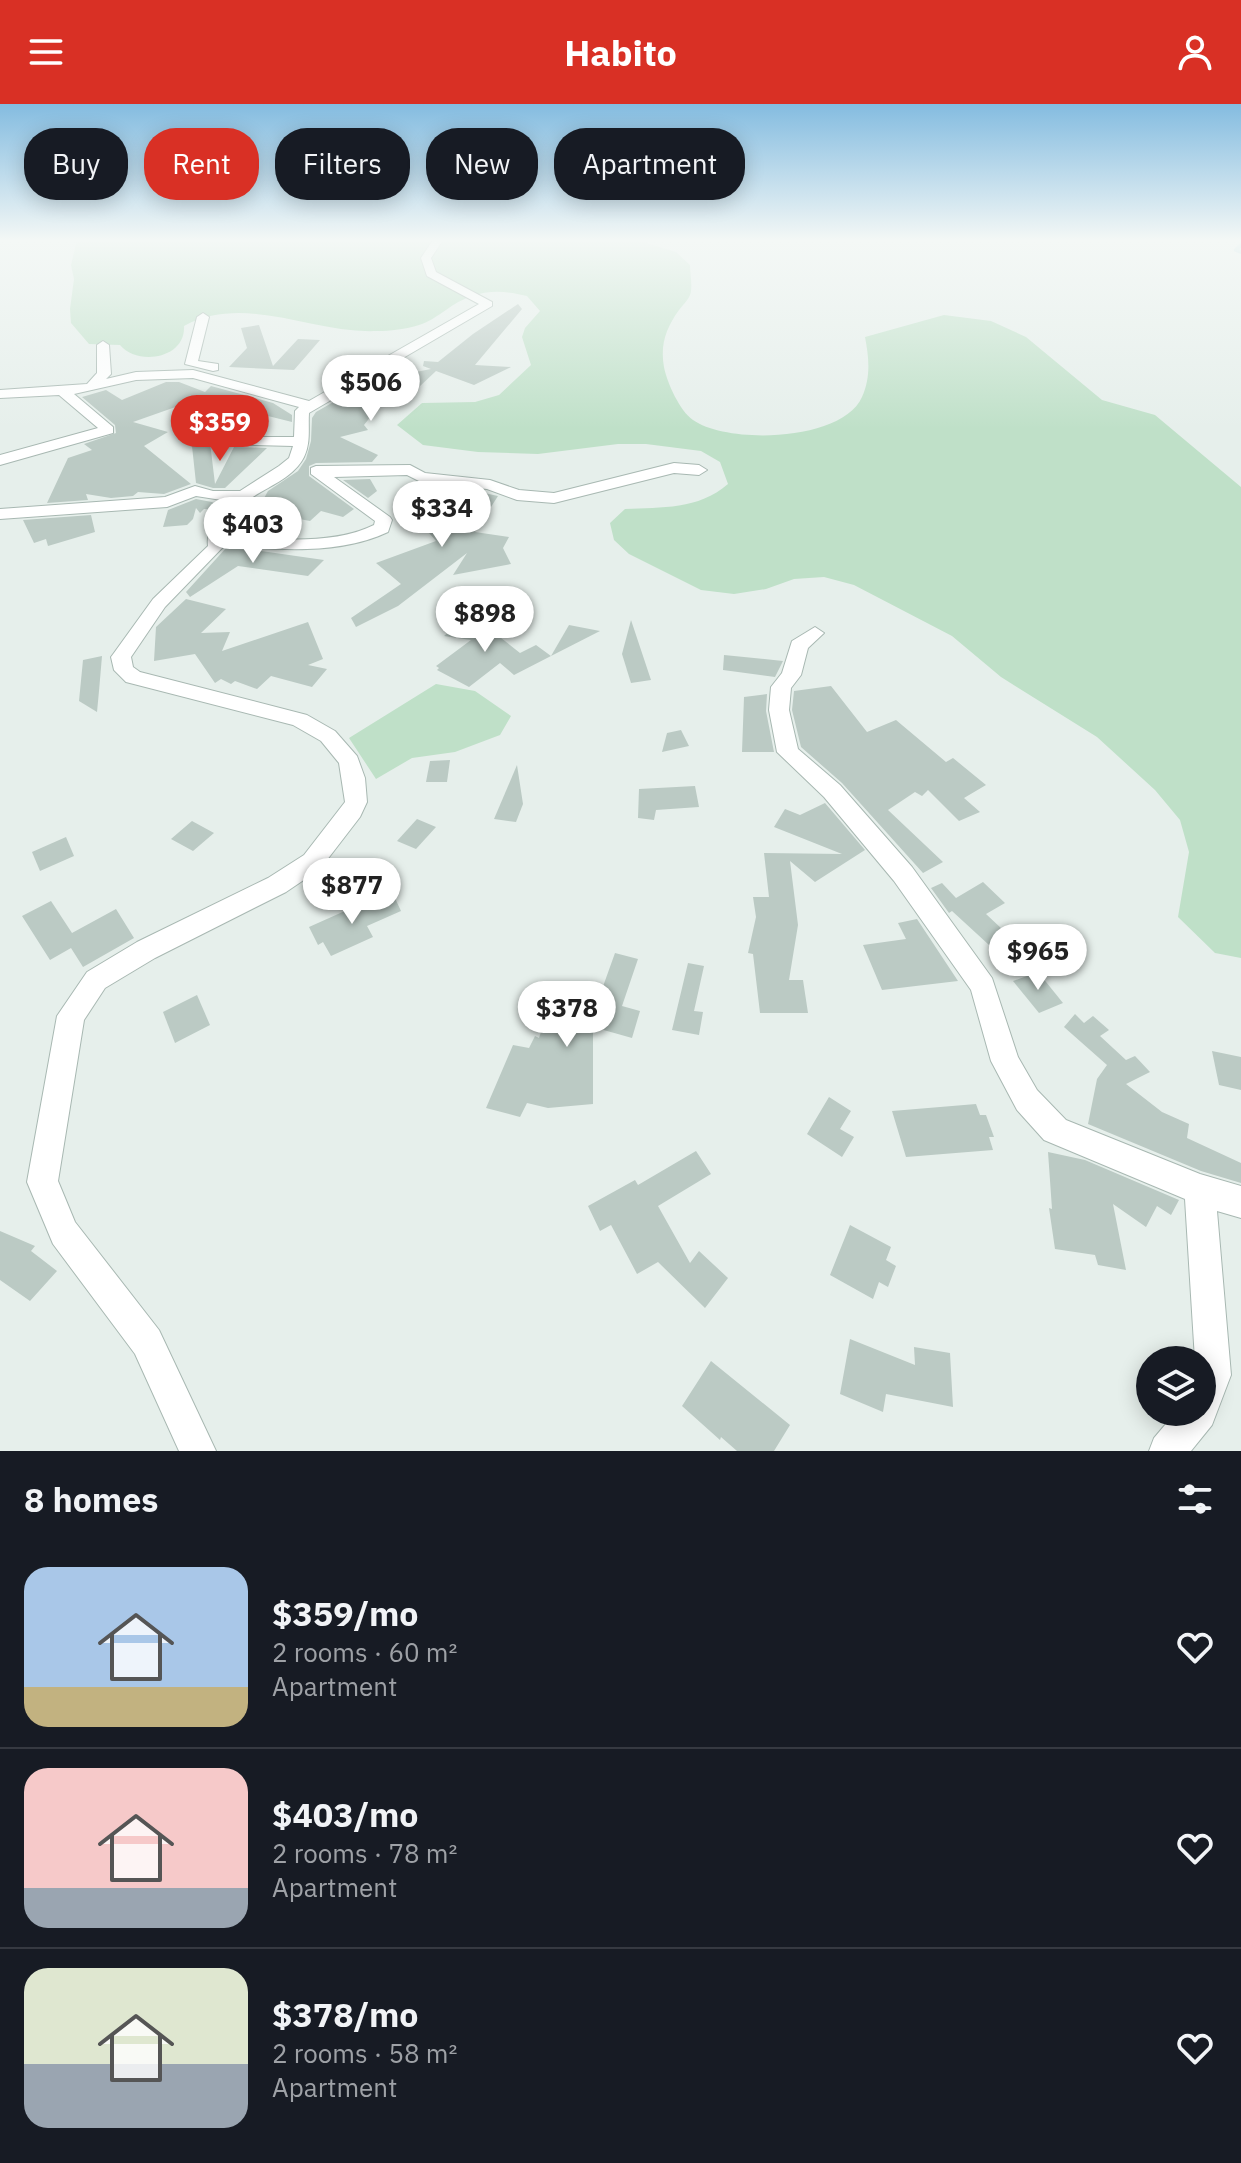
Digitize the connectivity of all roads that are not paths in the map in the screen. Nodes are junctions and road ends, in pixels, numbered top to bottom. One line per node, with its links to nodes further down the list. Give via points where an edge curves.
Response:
1 (486, 303): 10 (street)
2 (203, 317): 4 (street, via 191,364 215,367)
3 (103, 345): 6 (street, via 104,374)
4 (193, 374): 5 (street); 6 (street, via 136,376)
5 (221, 382): 7 (street); 10 (street)
6 (90, 388): 8 (street)
7 (185, 390)
8 (62, 391): 9 (street); 13 (street, via 108,430)
9 (0, 394)
10 (312, 406): 12 (street, via 301,414)
11 (218, 440): 12 (street)
12 (298, 451): 15 (street); 16 (street)
13 (0, 460)
14 (699, 470): 15 (street, via 674,468 554,498 421,477 410,470)
15 (320, 473): 18 (street, via 384,520 382,528 363,537 255,544)
16 (244, 496): 17 (street, via 195,491 167,502); 18 (street, via 227,510)
17 (0, 514)
18 (215, 539): 24 (street, via 216,547 159,603 121,657 124,670 133,677 300,720 328,736 349,761 356,802 312,862 96,980 71,1016 42,1182 64,1233 147,1342)
19 (815, 633): 20 (street, via 799,645 791,675 781,687 779,710 788,752 832,791 903,874 983,986 1005,1061 1027,1100 1055,1130)
20 (1200, 1190): 21 (street); 22 (street)
21 (1241, 1202)
22 (1211, 1346)
23 (1188, 1426): 25 (street)
24 (198, 1451)
25 (1167, 1451)

